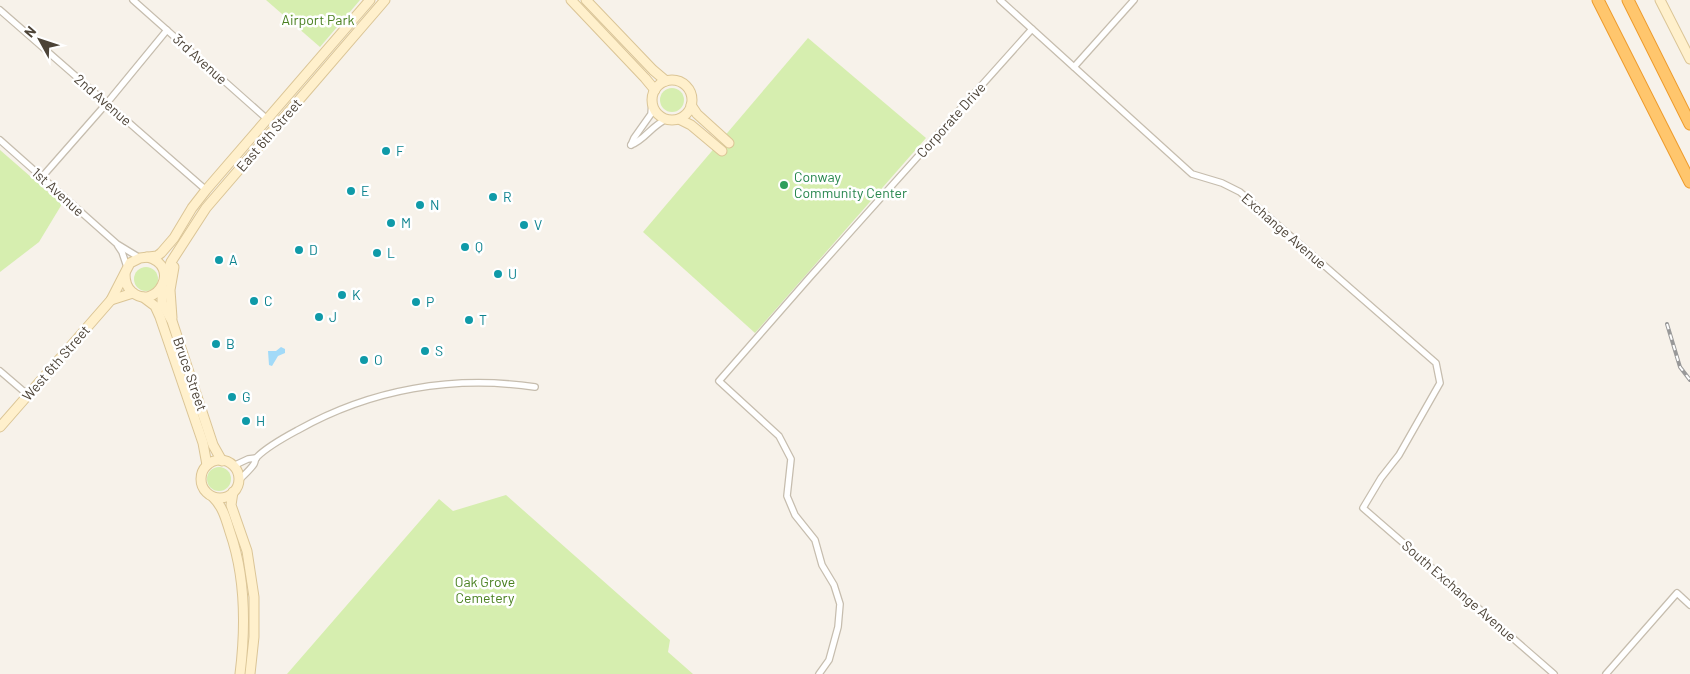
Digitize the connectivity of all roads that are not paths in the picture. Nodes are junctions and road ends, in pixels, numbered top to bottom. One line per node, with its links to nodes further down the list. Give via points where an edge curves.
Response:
1 (133, 0): 13 (street, 3rd Avenue)
2 (370, 0): 22 (street, East 6th Street)
3 (385, 0): 32 (street, East 6th Street, via 206,208)
4 (571, 0): 17 (street)
5 (586, 0): 16 (street)
6 (1000, 0): 12 (street, Exchange Avenue)
7 (1134, 0): 15 (street)
8 (1598, 0): 29 (highway)
9 (1628, 0): 24 (highway)
10 (1660, 0): 14 (street)
11 (0, 10): 19 (street, 2nd Avenue)
12 (1032, 29): 15 (street, Exchange Avenue); 55 (street, Corporate Drive, via 719,381 779,436 791,459 788,496 795,515 815,540 822,565 834,584 840,604 838,627 829,660)
13 (168, 30): 19 (street); 22 (street, 3rd Avenue)
14 (1690, 59)
15 (1074, 68): 51 (street, Exchange Avenue, via 1192,174 1240,192 1436,363 1440,383 1399,455)
16 (666, 81): 17 (street); 20 (street, via 676,80 687,87)
17 (655, 90): 18 (street)
18 (652, 102): 23 (street, via 657,113); 23 (street, via 651,114 631,145)
19 (107, 103): 28 (street); 30 (street, 2nd Avenue)
20 (692, 105): 21 (street); 26 (street, via 697,114)
21 (679, 118): 23 (street); 27 (street)
22 (267, 119): 30 (street, East 6th Street)
23 (666, 119)
24 (1690, 124)
25 (0, 140): 28 (street, 1st Avenue)
26 (729, 143)
27 (722, 151)
28 (42, 178): 31 (street, 1st Avenue)
29 (1690, 182)
30 (206, 190): 33 (street, East 6th Street, via 167,248 157,256)
31 (117, 244): 33 (street, 1st Avenue); 34 (street, 1st Avenue)
32 (182, 247): 35 (street, East 6th Street, via 171,262); 39 (street, via 171,280)
33 (144, 257): 34 (street, via 130,263); 35 (street, via 160,264)
34 (126, 270): 36 (street, via 126,284); 38 (street, West 6th Street)
35 (163, 283): 37 (street, via 154,295); 39 (street, Bruce Street, via 162,303)
36 (133, 293): 37 (street); 38 (street)
37 (143, 297): 46 (street, Bruce Street, via 154,306 160,317 203,443)
38 (111, 300): 42 (street, West 6th Street)
39 (172, 321): 45 (street, Bruce Street, via 213,445)
40 (0, 370): 42 (street)
41 (535, 388): 44 (street, via 458,382 409,388 356,403 313,421)
42 (28, 395): 43 (street, West 6th Street)
43 (0, 427)
44 (256, 458): 47 (street); 48 (street)
45 (222, 461): 46 (street); 47 (street)
46 (207, 465): 50 (street, via 201,476 202,485)
47 (233, 466): 48 (street)
48 (238, 481): 49 (street)
49 (233, 492): 50 (street, via 222,498); 54 (street, via 231,505 247,551 254,597)
50 (213, 497): 53 (street, via 225,515 240,568 245,630)
51 (1363, 508): 56 (street, South Exchange Avenue)
52 (1690, 605): 57 (street, via 1677,593)
53 (240, 674)
54 (250, 674)
55 (818, 674)
56 (1554, 674)
57 (1606, 674)

